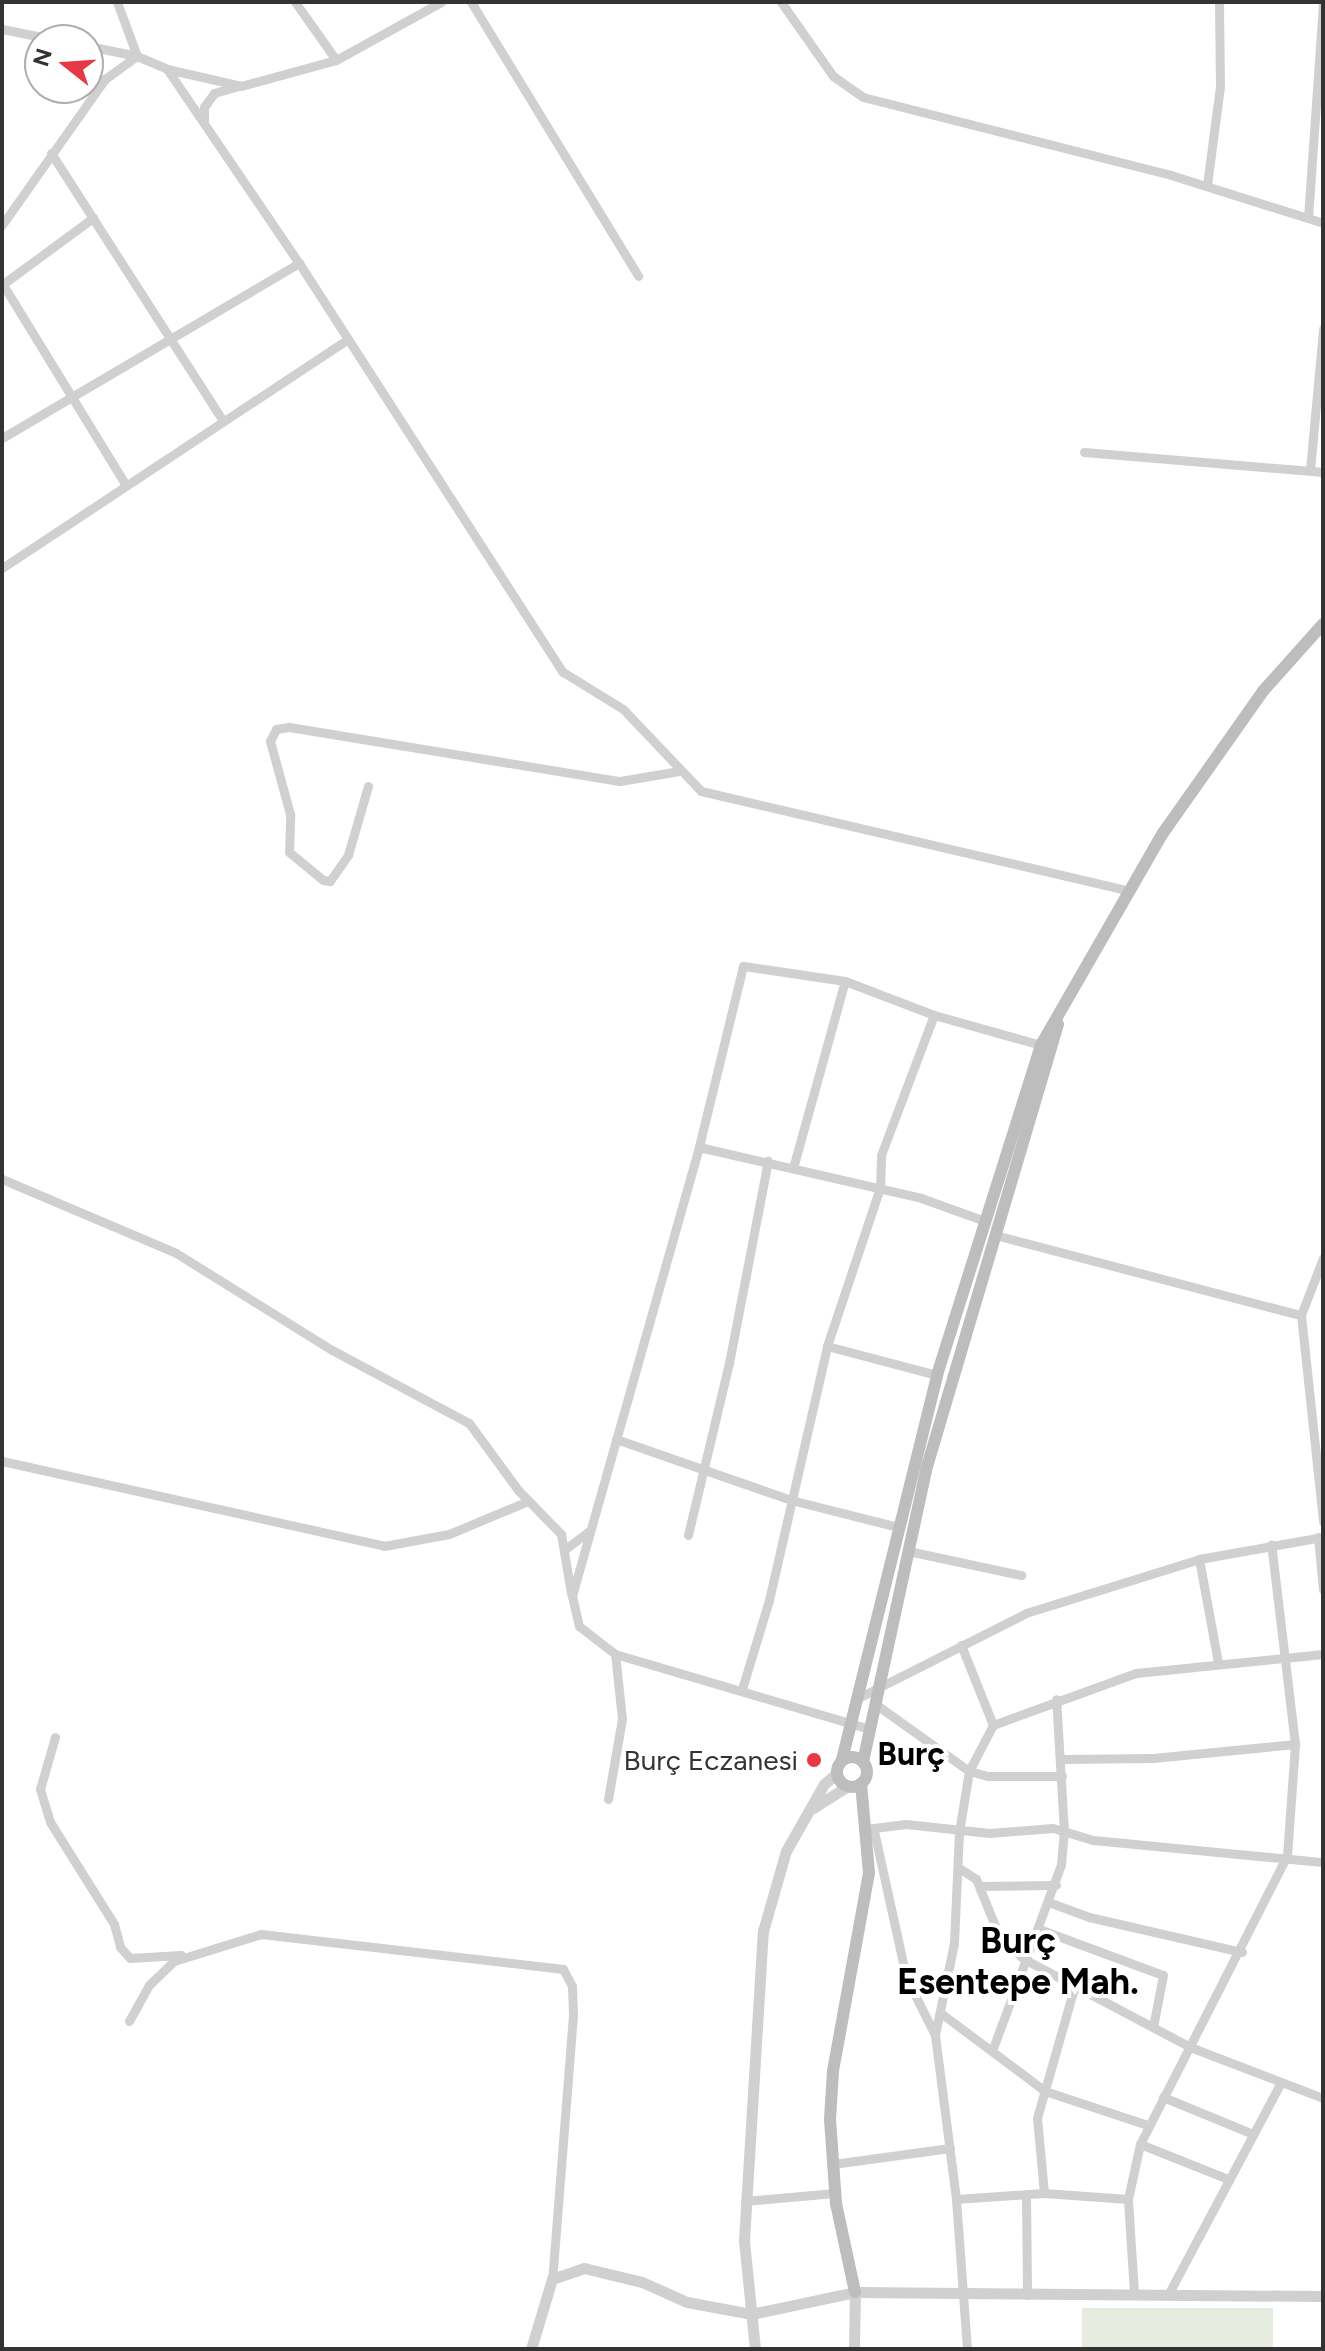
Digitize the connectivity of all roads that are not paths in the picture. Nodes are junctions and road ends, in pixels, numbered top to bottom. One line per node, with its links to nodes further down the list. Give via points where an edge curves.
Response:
1 (117, 2): 11 (street)
2 (295, 2): 12 (street)
3 (441, 2): 12 (street)
4 (471, 2): 23 (street)
5 (781, 2): 17 (street, via 833,76 863,97)
6 (1219, 2): 17 (street, via 1220,86)
7 (1323, 5): 19 (street)
8 (2, 29): 9 (street)
9 (24, 33)
10 (104, 49): 11 (street)
11 (137, 56): 13 (street); 16 (street, via 105,79)
12 (336, 60): 14 (street)
13 (167, 69): 14 (street); 15 (street)
14 (241, 86): 15 (street, via 214,93 204,107)
15 (204, 122): 22 (street)
16 (51, 153): 18 (street); 21 (street)
17 (1207, 185): 19 (street)
18 (93, 218): 24 (street); 26 (street)
19 (1308, 218): 20 (street)
20 (1323, 223)
21 (2, 225)
22 (299, 263): 26 (street); 27 (street)
23 (638, 276)
24 (2, 283): 28 (street)
25 (1323, 329): 32 (street)
26 (170, 338): 28 (street); 29 (street)
27 (348, 339): 29 (street); 37 (street, via 563,672 623,709)
28 (70, 394): 30 (street); 34 (street)
29 (223, 421): 34 (street)
30 (2, 438)
31 (1084, 452): 32 (street)
32 (1310, 470): 33 (street)
33 (1323, 472)
34 (126, 485): 35 (street)
35 (2, 568)
36 (1323, 624): 39 (main road, via 1263,691)
37 (679, 771): 38 (street, via 620,781 276,729 270,741 290,814 289,852 323,880 330,881 348,855); 39 (street, via 701,791 743,804 864,825)
38 (368, 786)
39 (1127, 890): 42 (main road)
40 (845, 981): 41 (street); 44 (street, via 743,966); 46 (street)
41 (934, 1015): 43 (street); 48 (street, via 881,1155)
42 (1059, 1017): 43 (main road); 50 (main road)
43 (1041, 1045): 49 (main road)
44 (699, 1147): 45 (street); 57 (street)
45 (768, 1161): 46 (street); 59 (street, via 729,1363)
46 (793, 1168): 48 (street)
47 (2, 1179): 61 (street, via 176,1253 332,1350 469,1423)
48 (880, 1188): 49 (street); 55 (street)
49 (982, 1220): 51 (main road)
50 (995, 1235): 52 (main road); 54 (street)
51 (975, 1246): 52 (main road); 56 (main road)
52 (990, 1250): 69 (main road, via 949,1384)
53 (1323, 1258): 54 (street)
54 (1301, 1315): 62 (street)
55 (827, 1346): 56 (street); 60 (street)
56 (937, 1375): 63 (main road)
57 (616, 1439): 59 (street); 64 (street)
58 (2, 1461): 61 (street, via 384,1546 449,1534)
59 (702, 1468): 60 (street); 65 (street)
60 (791, 1500): 63 (street); 80 (street)
61 (528, 1501): 68 (street, via 561,1534)
62 (1323, 1522)
63 (898, 1527): 81 (main road)
64 (589, 1531): 68 (street); 73 (street)
65 (688, 1535)
66 (1321, 1537): 67 (street); 72 (street)
67 (1271, 1544): 70 (street); 77 (street)
68 (564, 1550): 73 (street)
69 (908, 1551): 71 (street); 79 (main road)
70 (1199, 1559): 74 (street, via 1026,1613); 78 (street)
71 (1021, 1575)
72 (1323, 1590)
73 (572, 1596): 75 (street, via 579,1626)
74 (961, 1645): 79 (street); 85 (street)
75 (615, 1654): 80 (street, via 647,1668); 95 (street, via 622,1719)
76 (1323, 1654): 77 (street)
77 (1284, 1658): 78 (street); 88 (street)
78 (1218, 1663): 82 (street, via 1136,1673)
79 (877, 1688): 81 (street); 83 (main road)
80 (742, 1689): 84 (street)
81 (858, 1698): 84 (main road)
82 (1056, 1699): 85 (street); 89 (street)
83 (874, 1703): 86 (main road); 92 (street)
84 (851, 1724): 86 (street); 91 (main road)
85 (993, 1725): 92 (street)
86 (870, 1729): 90 (main road)
87 (55, 1737): 108 (street, via 40,1789 47,1811 114,1924 120,1947 130,1958)
88 (1295, 1744): 89 (street, via 1153,1758); 100 (street)
89 (1061, 1759): 93 (street)
90 (863, 1762): 91 (main road, via 856,1757); 94 (main road, via 866,1776)
91 (840, 1766): 94 (main road); 96 (street)
92 (969, 1771): 93 (street); 98 (street)
93 (1062, 1776): 99 (street)
94 (854, 1785): 96 (street); 97 (main road)
95 (608, 1799)
96 (813, 1808): 132 (street, via 786,1851 763,1931)
97 (870, 1830): 98 (street, via 906,1824); 114 (street, via 906,1977); 125 (main road, via 865,1918 833,2071)
98 (959, 1832): 99 (street); 102 (street)
99 (1064, 1832): 100 (street, via 1093,1840); 103 (street)
100 (1287, 1856): 101 (street); 107 (street)
101 (1323, 1862)
102 (959, 1868): 104 (street); 111 (street)
103 (1056, 1885): 104 (street); 105 (street)
104 (980, 1886): 109 (street, via 1000,1938)
105 (1051, 1903): 106 (street); 107 (street, via 1089,1917)
106 (1039, 1929): 109 (street); 113 (street, via 1163,1975)
107 (1242, 1952): 115 (street)
108 (189, 1955): 112 (street, via 174,1961 149,1985); 133 (street, via 261,1934 563,1969 572,1986 573,2015)
109 (1024, 1959): 110 (street); 116 (street)
110 (1075, 1985): 113 (street); 118 (street)
111 (942, 2014): 114 (street); 116 (street)
112 (129, 2021)
113 (1153, 2027): 115 (street)
114 (935, 2035): 124 (street)
115 (1190, 2047): 117 (street); 119 (street)
116 (992, 2051): 118 (street)
117 (1280, 2084): 120 (street); 122 (street)
118 (1045, 2091): 121 (street); 128 (street, via 1037,2118)
119 (1163, 2097): 121 (street); 122 (street)
120 (1323, 2098)
121 (1148, 2125): 123 (street)
122 (1253, 2134): 126 (street)
123 (1140, 2144): 126 (street); 131 (street)
124 (950, 2148): 125 (street); 130 (street)
125 (833, 2164): 127 (main road)
126 (1228, 2179): 134 (street)
127 (835, 2193): 132 (street); 135 (main road)
128 (1044, 2193): 129 (street); 131 (street)
129 (1026, 2195): 130 (street); 138 (street)
130 (956, 2199): 137 (street)
131 (1128, 2199): 136 (street)
132 (745, 2201): 140 (street)
133 (552, 2279): 140 (street, via 584,2268 642,2282 687,2302); 141 (street)
134 (1170, 2291): 136 (street); 139 (street)
135 (855, 2292): 137 (street); 140 (street); 143 (street)
136 (1134, 2293): 138 (street)
137 (962, 2294): 138 (street); 144 (street)
138 (1027, 2295)
139 (1323, 2296)
140 (751, 2314): 142 (street)
141 (531, 2349)
142 (755, 2349)
143 (854, 2349)
144 (967, 2349)

